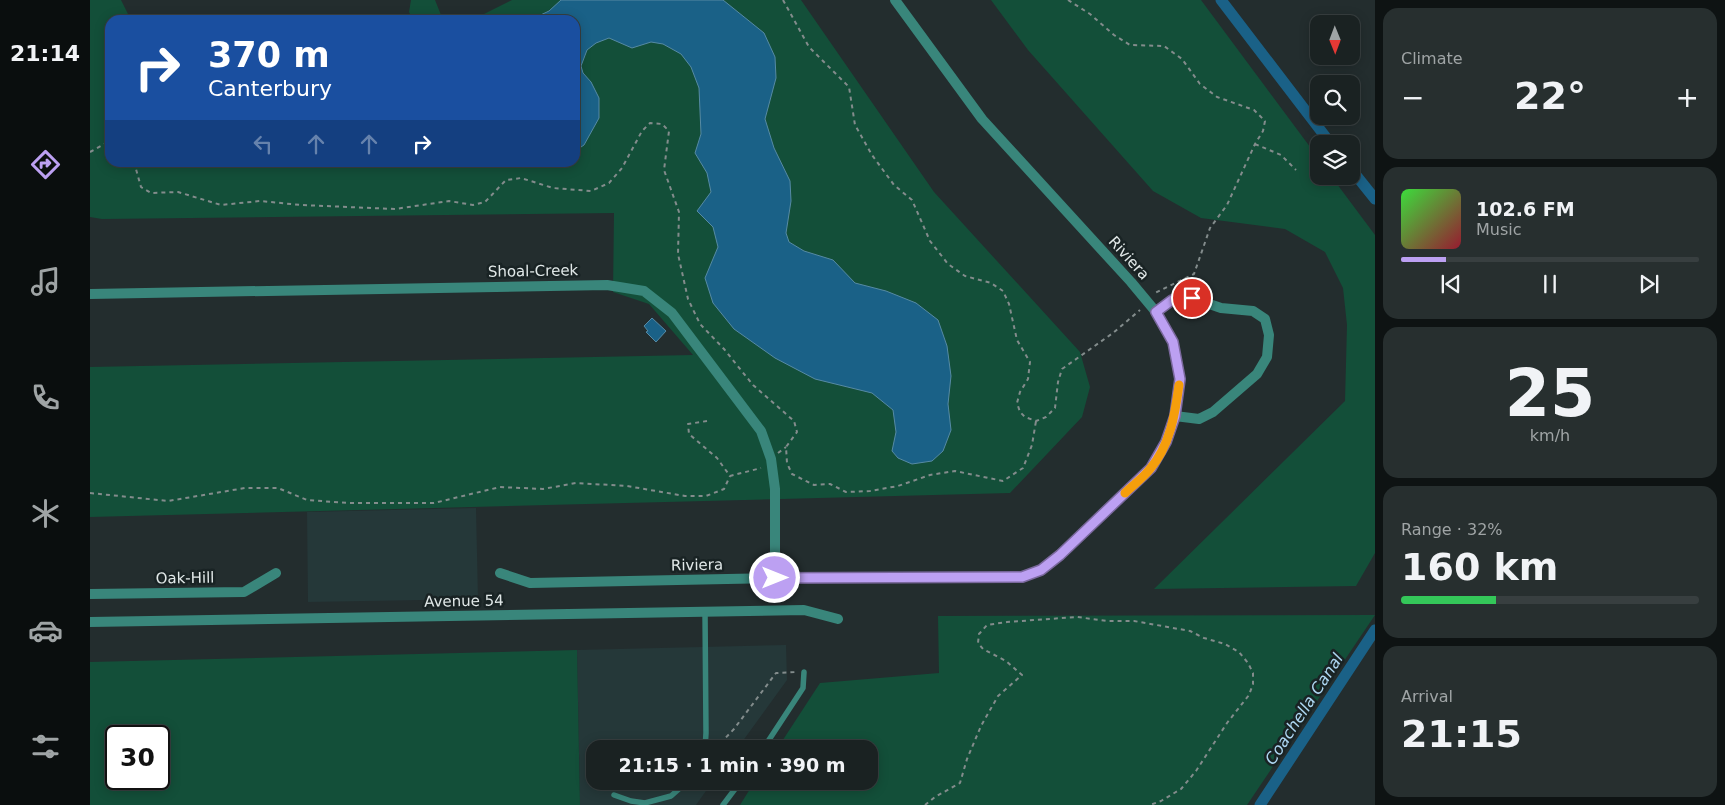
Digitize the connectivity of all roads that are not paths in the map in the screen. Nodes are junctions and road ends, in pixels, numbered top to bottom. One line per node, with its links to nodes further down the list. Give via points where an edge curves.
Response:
1 (895, 0): 3 (street, Riviera, via 982,119)
2 (90, 294): 7 (street, Shoal-Creek, via 607,285 644,291 672,313 761,431 771,459 775,489)
3 (1156, 312): 4 (street, Riviera, via 1173,342 1180,379); 4 (street, via 1172,300 1192,298 1221,308 1253,310 1265,319 1269,336 1267,357 1257,374 1213,412 1199,419)
4 (1175, 416): 7 (street, Riviera, via 1166,442 1151,468 1041,570 1022,577)
5 (276, 573): 8 (street, Oak-Hill, via 244,592)
6 (500, 573): 7 (street, Riviera, via 530,584)
7 (775, 578)
8 (90, 594)
9 (704, 612): 10 (street, Avenue 54, via 804,610); 11 (street, Avenue 54); 13 (lane)
10 (838, 619)
11 (90, 622)
12 (804, 672): 14 (lane, via 804,688)
13 (706, 740)
14 (769, 740)
15 (678, 790): 17 (lane, via 671,796 645,802)
16 (734, 790): 18 (lane)
17 (614, 795)
18 (723, 805)

